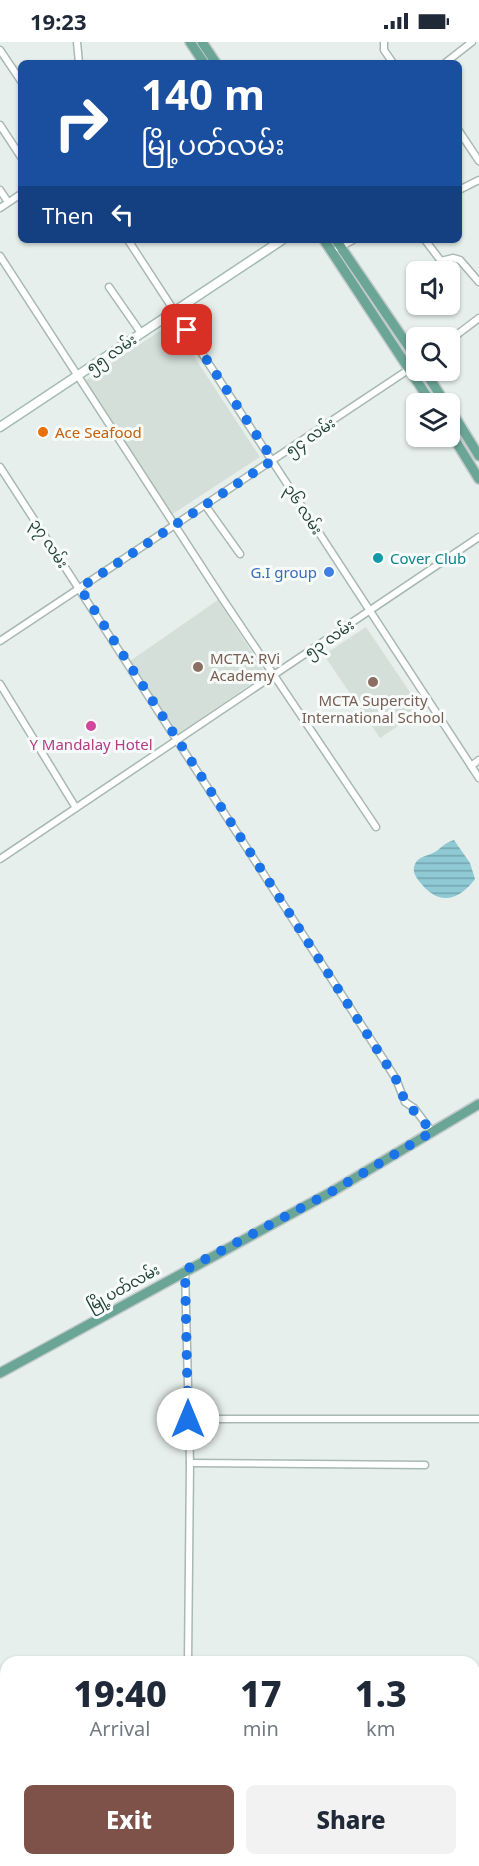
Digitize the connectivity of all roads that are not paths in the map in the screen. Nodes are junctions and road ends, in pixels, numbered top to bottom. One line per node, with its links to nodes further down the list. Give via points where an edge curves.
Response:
1 (77, 42): 7 (street)
2 (190, 42): 8 (main road)
3 (384, 42): 10 (street)
4 (472, 42): 11 (street)
5 (207, 43): 9 (main road)
6 (0, 50): 12 (street)
7 (79, 60)
8 (202, 60)
9 (215, 60)
10 (391, 60)
11 (449, 60)
12 (18, 77)
13 (0, 125): 15 (street)
14 (462, 136): 16 (street)
15 (18, 152)
16 (479, 161)
17 (478, 184): 18 (street)
18 (462, 189)
19 (0, 190): 21 (street)
20 (18, 196): 21 (street)
21 (8, 202): 22 (street)
22 (0, 208)
23 (130, 243): 30 (street, ၃၆ လမ်း)
24 (277, 243): 30 (main road, ၅၅ လမ်း)
25 (427, 243): 28 (street, via 441,261 460,260)
26 (336, 246): 34 (main road); 35 (main road)
27 (0, 256): 37 (street)
28 (479, 282)
29 (109, 287): 33 (street)
30 (175, 311): 33 (main road, ၅၅ လမ်း); 42 (street, ၃၆ လမ်း)
31 (479, 318): 32 (street)
32 (460, 332)
33 (141, 333): 37 (main road, ၅၅ လမ်း)
34 (406, 344)
35 (406, 356)
36 (406, 372): 42 (street, ၅၄ လမ်း)
37 (77, 376): 39 (main road, ၅၅ လမ်း); 46 (street)
38 (460, 425): 41 (main road)
39 (0, 427)
40 (459, 447): 44 (main road)
41 (479, 456)
42 (273, 460): 45 (street, ၅၄ လမ်း); 50 (street, ၃၆ လမ်း)
43 (0, 467): 49 (street, ၃၇ လမ်း)
44 (479, 479)
45 (205, 505): 46 (street, ၅၄ လမ်း); 48 (street)
46 (175, 525): 49 (street, ၅၄ လမ်း); 52 (street)
47 (479, 537): 50 (street, ၅၃ လမ်း)
48 (240, 554)
49 (80, 588): 51 (street, ၅၄ လမ်း); 54 (street, ၃၇ လမ်း)
50 (371, 611): 52 (street, ၅၃ လမ်း); 56 (street, ၃၆ လမ်း)
51 (0, 641)
52 (274, 675): 54 (street, ၅၃ လမ်း); 59 (street)
53 (0, 684): 58 (street)
54 (176, 740): 58 (street, ၅၃ လမ်း); 62 (street, ၃၇ လမ်း, via 396,1079 405,1102)
55 (479, 760): 56 (street)
56 (471, 766): 57 (street, ၃၆ လမ်း)
57 (479, 778)
58 (76, 808): 60 (street, ၅၃ လမ်း)
59 (376, 827)
60 (0, 859)
61 (479, 1104): 62 (main road, မြို့ပတ်လမ်း)
62 (432, 1132): 63 (main road, မြို့ပတ်လမ်း, via 333,1191)
63 (185, 1270): 64 (main road, မြို့ပတ်လမ်း); 65 (street)
64 (0, 1373)
65 (188, 1419): 66 (street); 67 (street)
66 (479, 1419)
67 (190, 1462): 68 (street); 69 (street)
68 (425, 1465)
69 (188, 1656)

